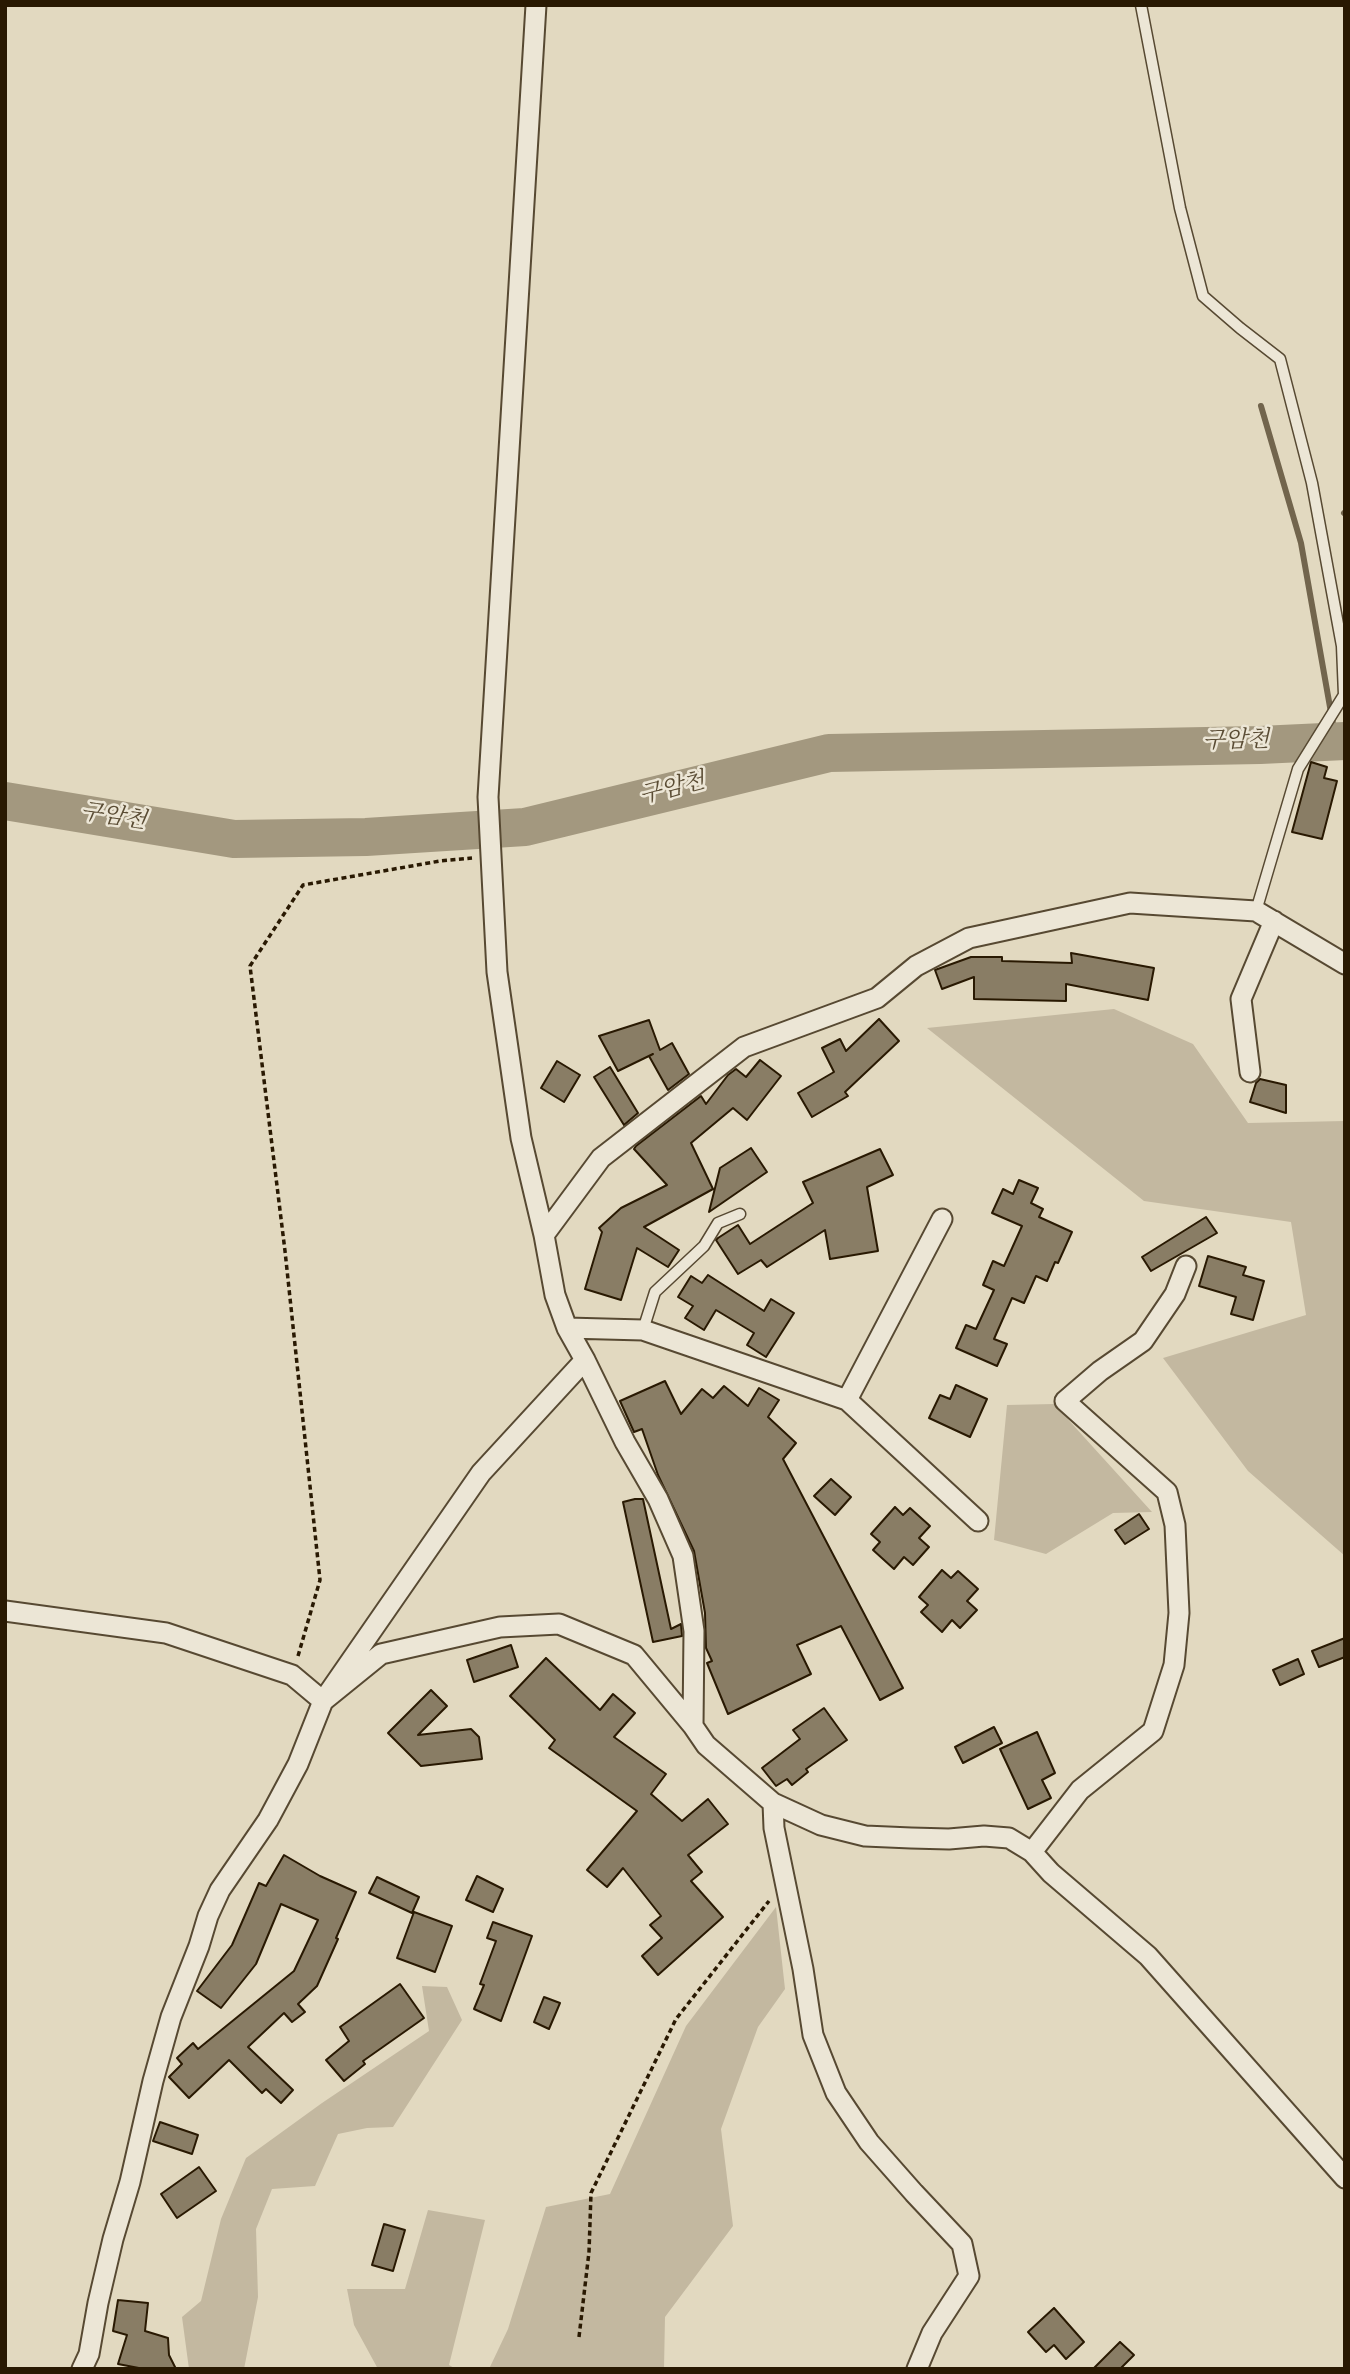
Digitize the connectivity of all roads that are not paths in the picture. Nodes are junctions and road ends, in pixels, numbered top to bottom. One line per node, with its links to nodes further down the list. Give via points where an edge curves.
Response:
1 (536, 5): 9 (street, via 488,797 498,984 521,1138)
2 (1141, 5): 3 (lane, via 1180,208 1203,296 1280,359 1312,483 1342,646)
3 (1344, 695): 4 (lane, via 1298,769)
4 (1265, 916): 5 (street); 6 (street, via 1241,999); 9 (street, via 1130,903 969,938 916,966 877,998 744,1048 601,1158)
5 (1345, 964)
6 (1250, 1072)
7 (740, 1214): 12 (lane, via 718,1223 704,1246 655,1292)
8 (942, 1219): 14 (street)
9 (544, 1235): 11 (street)
10 (1185, 1266): 20 (street, via 1175,1294 1143,1341 1065,1401 1167,1492 1175,1525 1179,1613 1174,1665 1153,1731 1080,1790)
11 (566, 1328): 12 (street); 13 (street)
12 (643, 1330): 14 (street)
13 (585, 1360): 17 (street, via 481,1473); 18 (street, via 683,1556 694,1631)
14 (847, 1401): 15 (street)
15 (978, 1521)
16 (5, 1611): 17 (street, via 166,1633 292,1675)
17 (323, 1701): 18 (street, via 381,1654 500,1626 559,1624 634,1655); 22 (street, via 298,1764 268,1820 216,1899 171,2017)
18 (693, 1726): 19 (street, via 706,1745)
19 (773, 1803): 20 (street, via 821,1825 865,1836 1009,1838); 23 (street, via 813,2035 836,2093 869,2142 962,2244 969,2276 932,2333)
20 (1032, 1852): 21 (street, via 1148,1956)
21 (1345, 2178)
22 (82, 2369)
23 (917, 2369)

